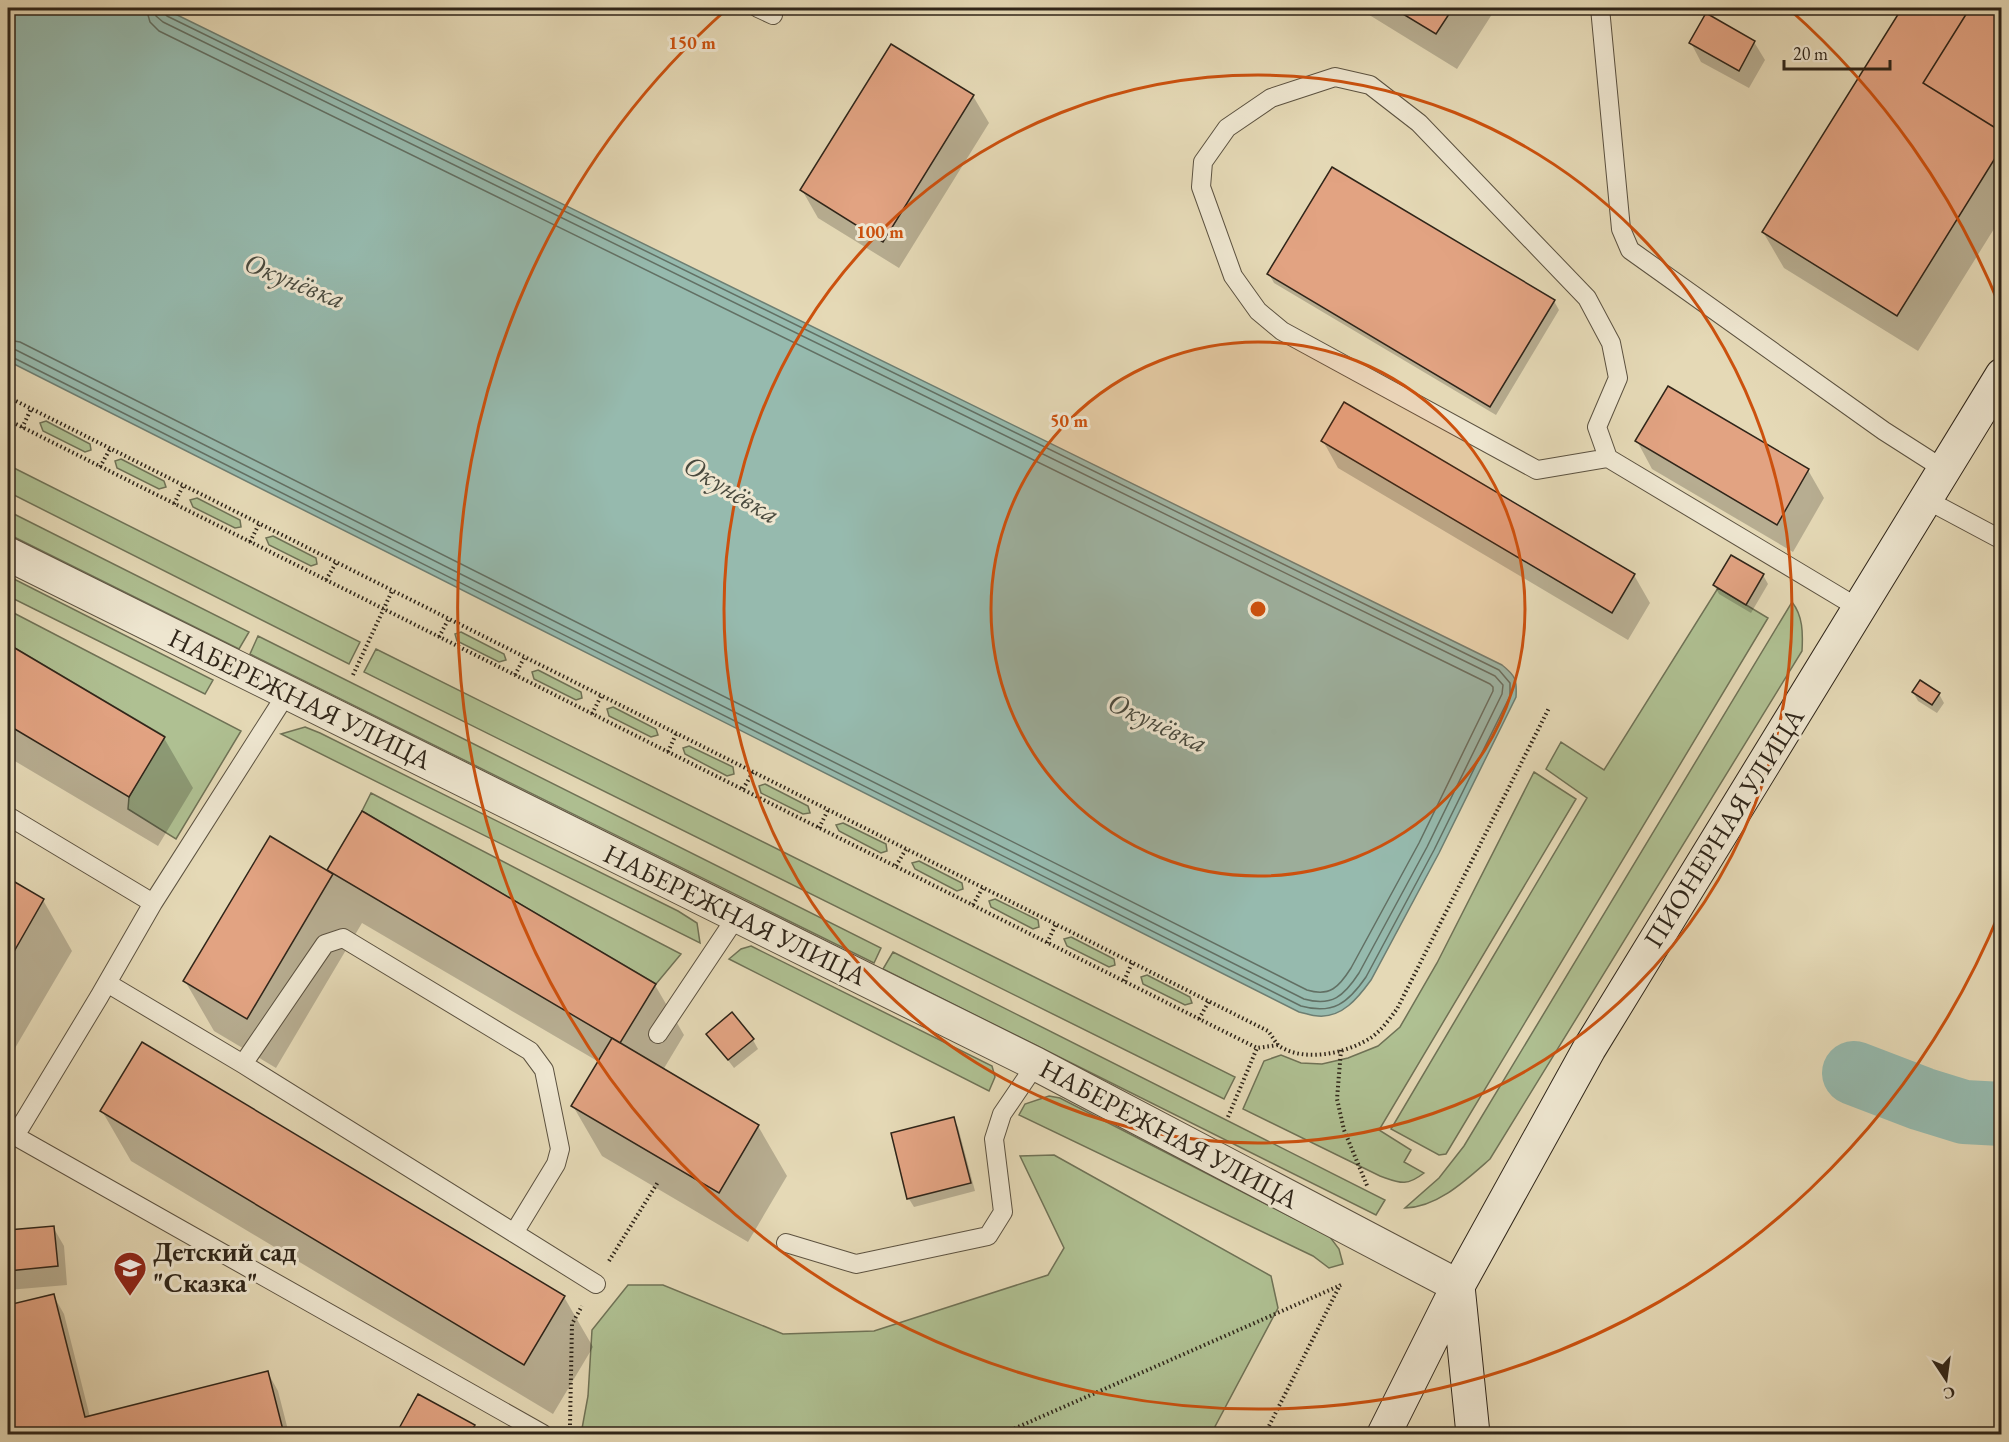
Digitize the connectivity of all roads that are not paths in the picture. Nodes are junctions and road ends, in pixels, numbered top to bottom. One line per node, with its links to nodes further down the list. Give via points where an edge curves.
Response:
1 (1600, 8): 4 (lane, via 1622,229 1630,250)
2 (2001, 375): 4 (street, ПИОНЕРНАЯ УЛИЦА)
3 (1608, 458): 3 (lane, via 1597,427 1618,378 1611,343 1587,298 1419,123 1370,85 1335,77 1271,98 1227,128 1203,162 1201,187 1233,276 1258,311 1282,332 1537,470); 8 (lane)
4 (1945, 470): 5 (street, ПИОНЕРНАЯ УЛИЦА)
5 (1927, 500): 6 (lane); 8 (street, ПИОНЕРНАЯ УЛИЦА)
6 (2001, 540)
7 (8, 554): 9 (street, НАБЕРЕЖНАЯ УЛИЦА)
8 (1860, 609): 21 (street, ПИОНЕРНАЯ УЛИЦА, via 1589,1049)
9 (287, 693): 11 (lane); 12 (street, НАБЕРЕЖНАЯ УЛИЦА)
10 (8, 816): 11 (lane)
11 (153, 903): 13 (lane)
12 (737, 916): 14 (lane); 16 (street, НАБЕРЕЖНАЯ УЛИЦА)
13 (107, 983): 15 (lane); 17 (lane)
14 (658, 1035)
15 (243, 1064): 18 (lane); 18 (lane, via 325,944 343,938 530,1051 543,1070 560,1149 556,1164)
16 (1036, 1064): 19 (lane, via 1002,1114 994,1139 1003,1212 988,1236 856,1264); 21 (street, НАБЕРЕЖНАЯ УЛИЦА)
17 (11, 1134): 22 (lane)
18 (514, 1233): 20 (lane)
19 (786, 1243)
20 (596, 1284)
21 (1458, 1287): 23 (street, ПИОНЕРНАЯ УЛИЦА); 24 (street)
22 (543, 1434)
23 (1384, 1434)
24 (1473, 1434)

